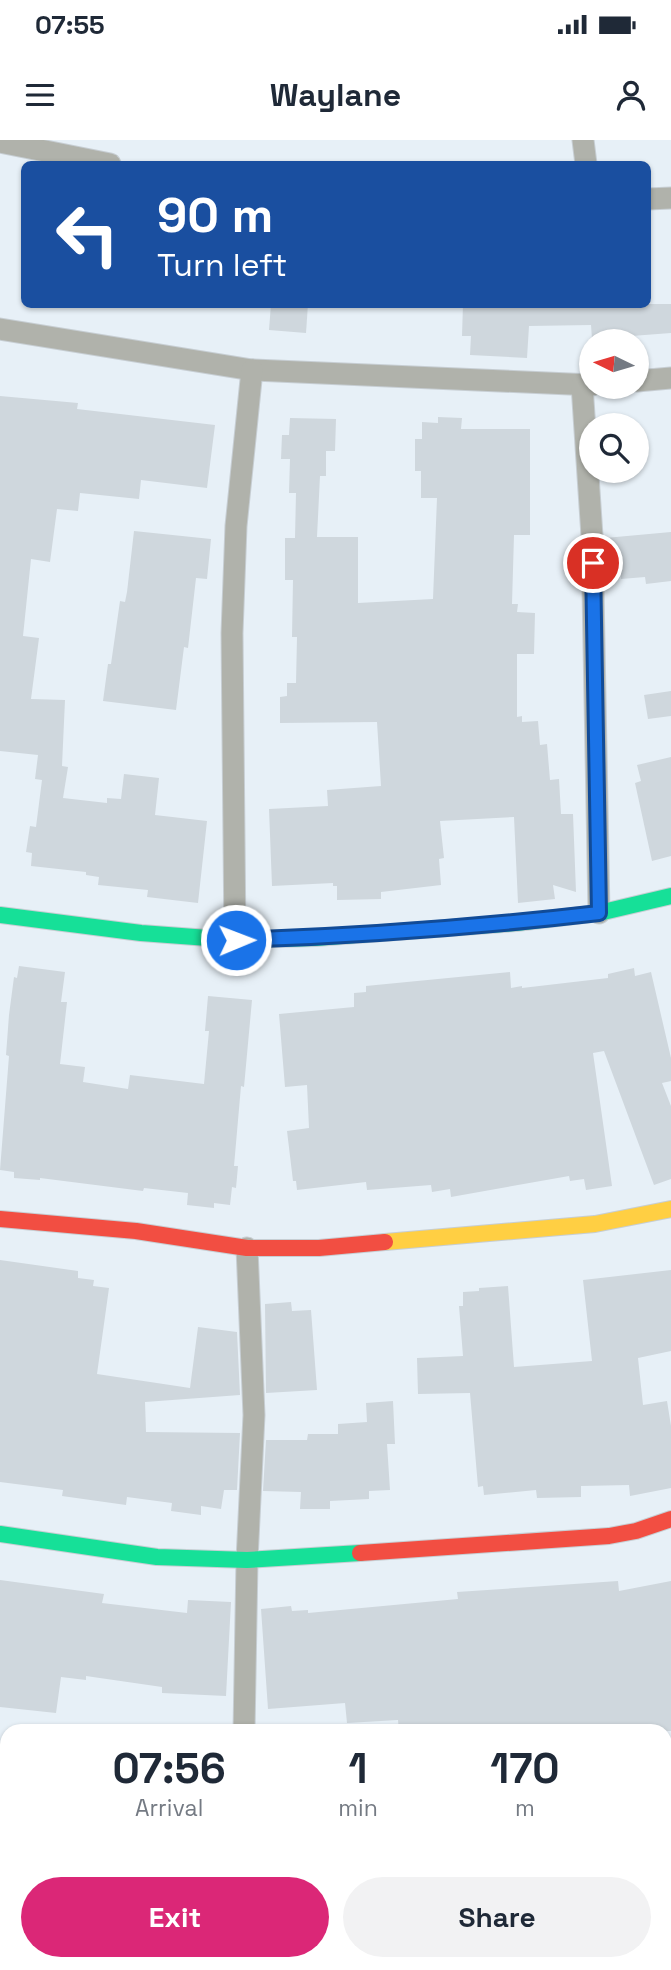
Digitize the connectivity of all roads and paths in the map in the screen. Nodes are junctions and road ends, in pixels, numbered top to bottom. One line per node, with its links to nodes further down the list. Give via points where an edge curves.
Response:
1 (583, 140): 4 (street)
2 (0, 142): 3 (street)
3 (95, 161)
4 (586, 161)
5 (671, 198): 6 (street)
6 (651, 199)
7 (0, 329): 8 (street)
8 (252, 370): 11 (street); 16 (street, via 236,526 232,633)
9 (671, 379): 10 (street)
10 (649, 380)
11 (579, 385)
12 (587, 399): 14 (street)
13 (671, 896): 14 (street)
14 (599, 913): 16 (street, via 316,938)
15 (0, 915): 16 (street)
16 (236, 940)
17 (671, 1209): 19 (street, via 595,1224 318,1248)
18 (0, 1219): 19 (street, via 136,1231)
19 (247, 1248): 22 (street, via 254,1415)
20 (671, 1518): 22 (street, via 609,1536)
21 (0, 1534): 22 (street, via 157,1557)
22 (247, 1560): 23 (street)
23 (244, 1724)

